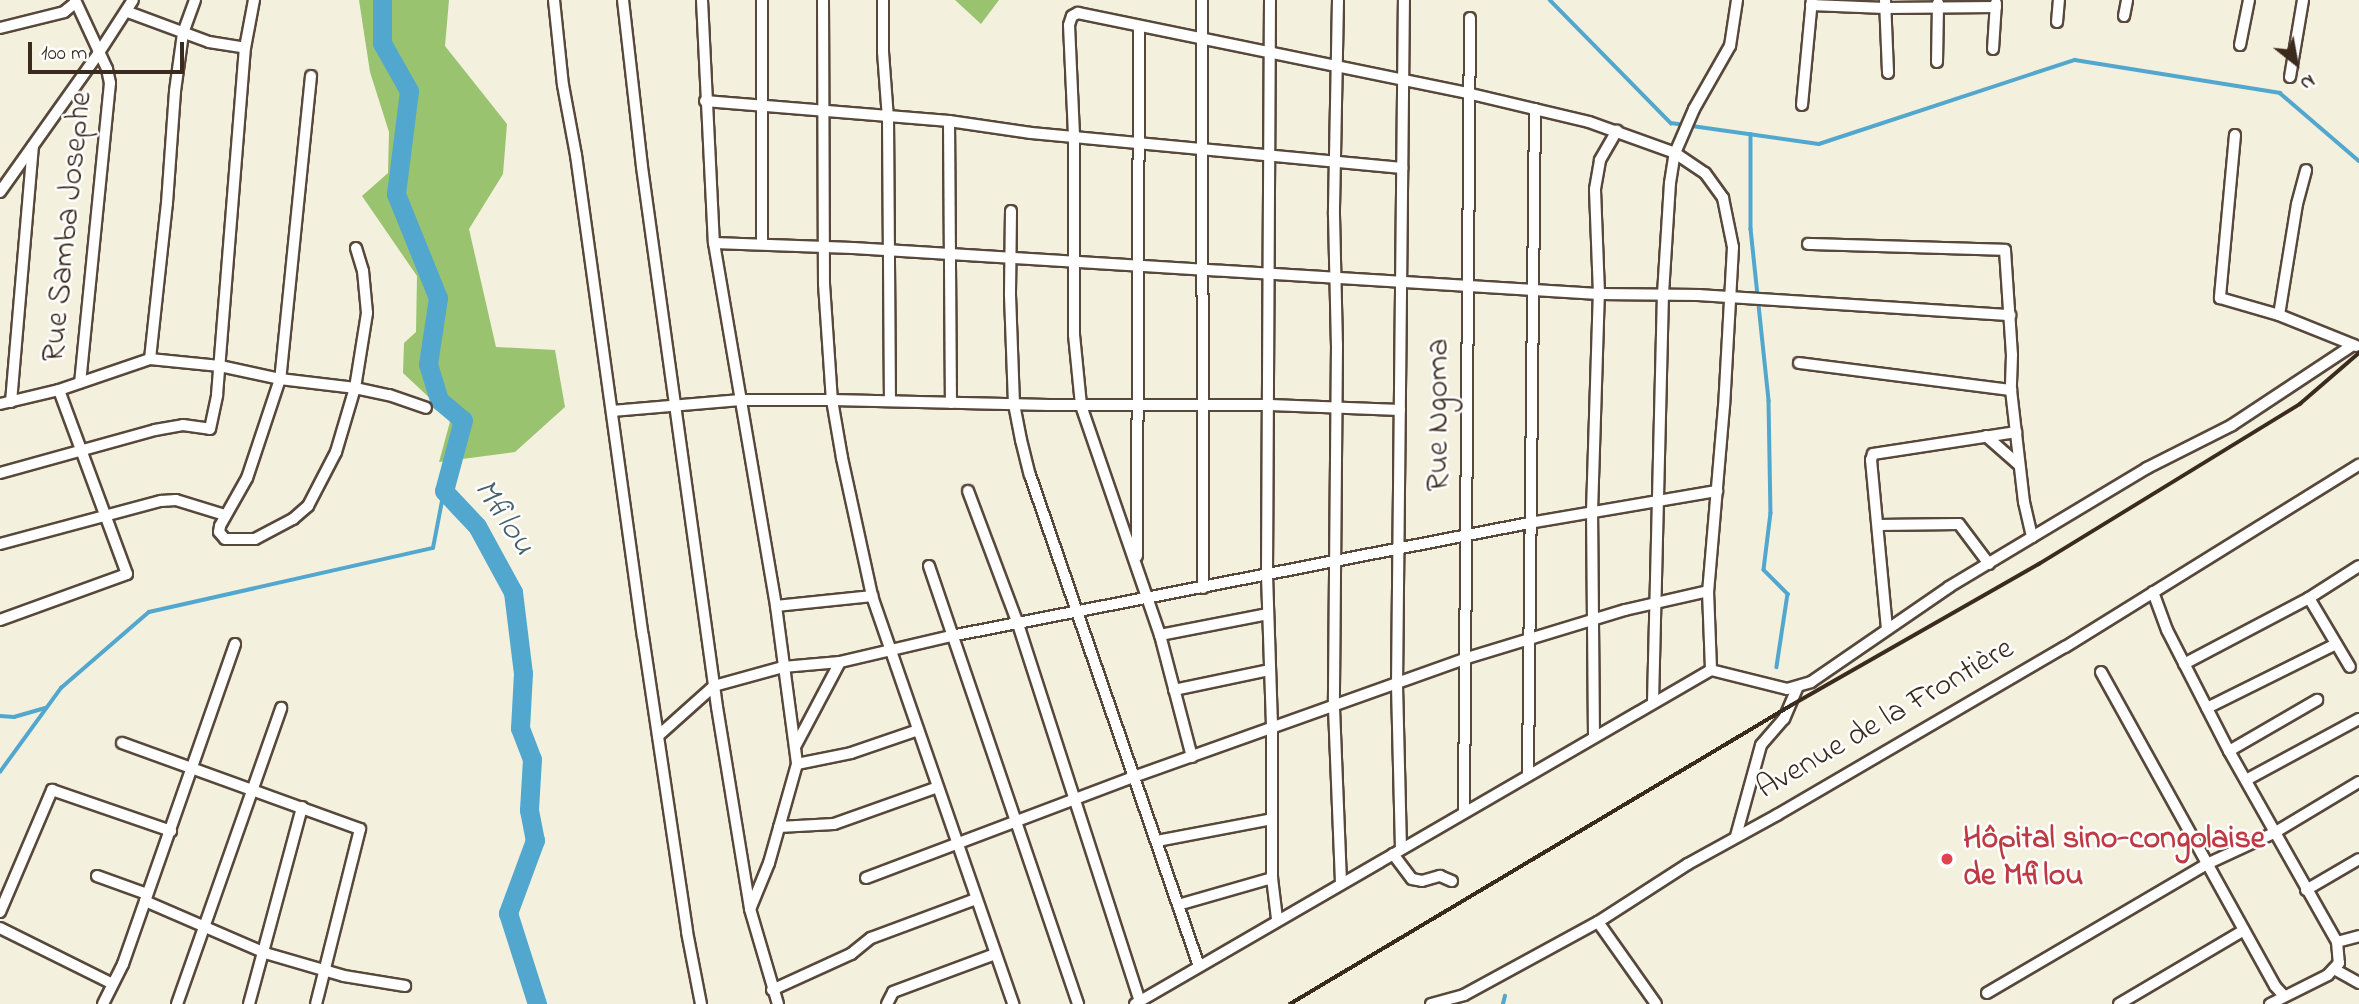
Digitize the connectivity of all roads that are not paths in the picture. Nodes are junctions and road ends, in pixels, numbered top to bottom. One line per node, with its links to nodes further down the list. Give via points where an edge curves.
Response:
1 (133, 0): 24 (street)
2 (195, 0): 30 (street)
3 (254, 0): 33 (street)
4 (554, 0): 110 (street)
5 (623, 0): 101 (street)
6 (702, 0): 44 (street)
7 (762, 0): 45 (street)
8 (823, 0): 48 (street)
9 (883, 0): 49 (street)
10 (1202, 0): 32 (street)
11 (1270, 0): 35 (street)
12 (1338, 0): 38 (street)
13 (1404, 0): 42 (street)
14 (1737, 0): 57 (street, via 1726,59 1694,109)
15 (2059, 0): 27 (street)
16 (2127, 0): 25 (street)
17 (2249, 0): 31 (street, via 2240,45)
18 (2303, 0): 41 (street)
19 (75, 2): 29 (street, via 64,12); 36 (street, Rue Samba Josephe)
20 (1812, 3): 21 (street); 46 (street)
21 (1885, 4): 22 (street); 39 (street)
22 (1938, 4): 23 (street); 37 (street)
23 (1996, 4): 34 (street)
24 (128, 12): 30 (street); 36 (street)
25 (2124, 16)
26 (1470, 18): 43 (street, Rue Ngoma)
27 (2057, 22)
28 (1139, 26): 32 (street); 52 (street, via 1078,13 1072,16); 54 (street)
29 (0, 28)
30 (183, 33): 33 (street); 88 (street)
31 (2239, 33)
32 (1202, 40): 35 (street); 56 (street)
33 (245, 48): 90 (street)
34 (1993, 49)
35 (1270, 52): 38 (street); 58 (street)
36 (98, 54): 55 (street); 92 (street, Rue Samba Josephe, via 110,83)
37 (1937, 62)
38 (1337, 66): 42 (street); 59 (street)
39 (1888, 73)
40 (311, 76): 91 (street)
41 (2290, 77)
42 (1403, 80): 43 (street); 61 (street)
43 (1467, 93): 47 (street); 80 (street, Rue Ngoma)
44 (705, 101): 45 (street); 66 (street)
45 (761, 105): 48 (street); 67 (street)
46 (1802, 105)
47 (1535, 109): 51 (street); 81 (street)
48 (824, 113): 49 (street); 69 (street)
49 (888, 118): 50 (street); 71 (street)
50 (949, 121): 52 (street); 72 (street)
51 (1617, 130): 57 (street); 82 (street, via 1601,160 1595,189)
52 (1074, 135): 54 (street); 74 (street)
53 (2235, 135): 86 (street, via 2220,298)
54 (1138, 141): 56 (street); 75 (street)
55 (33, 146): 60 (street); 99 (street)
56 (1203, 149): 58 (street); 76 (street)
57 (1675, 153): 83 (street); 84 (street, via 1705,173 1723,198 1733,247)
58 (1268, 156): 59 (street); 77 (street)
59 (1336, 162): 61 (street); 78 (street)
60 (16, 167): 62 (street); 64 (street)
61 (1402, 168): 79 (street)
62 (0, 170)
63 (2306, 170): 86 (street)
64 (0, 192)
65 (1011, 211): 73 (street)
66 (714, 243): 67 (street); 96 (street)
67 (762, 243): 69 (street)
68 (1808, 244): 85 (street, via 2005,250)
69 (824, 247): 71 (street); 97 (street)
70 (356, 248): 93 (street, via 367,313)
71 (888, 250): 72 (street); 98 (street)
72 (951, 254): 73 (street); 100 (street)
73 (1010, 257): 74 (street); 102 (street)
74 (1074, 263): 75 (street); 103 (street, via 1074,335)
75 (1138, 266): 76 (street); 104 (street)
76 (1202, 270): 77 (street); 105 (street)
77 (1271, 273): 78 (street); 106 (street)
78 (1335, 277): 79 (street); 107 (street)
79 (1403, 281): 80 (street); 109 (street)
80 (1467, 286): 81 (street); 126 (street, Rue Ngoma)
81 (1533, 289): 82 (street); 123 (street)
82 (1599, 294): 83 (street); 120 (street)
83 (1663, 294): 84 (street); 119 (street)
84 (1731, 298): 85 (street); 118 (street)
85 (2010, 315): 95 (street)
86 (2279, 315): 87 (street)
87 (2356, 346): 125 (street, via 2232,425 2147,468)
88 (150, 359): 90 (street); 92 (street)
89 (1799, 363): 95 (street)
90 (219, 366): 91 (street); 113 (street, via 210,429 183,425 155,429)
91 (280, 379): 93 (street); 122 (street, via 247,478)
92 (80, 383): 94 (street)
93 (355, 388): 108 (street); 122 (street, via 336,452 308,506 271,531 240,541 225,539 219,532)
94 (59, 390): 99 (street); 113 (street)
95 (2011, 390): 111 (street)
96 (741, 400): 97 (street); 101 (street); 142 (street)
97 (832, 400): 98 (street); 138 (street)
98 (890, 401): 100 (street)
99 (5, 403)
100 (951, 403): 102 (street)
101 (675, 404): 110 (street); 163 (street)
102 (1014, 404): 103 (street); 143 (street, via 1030,475)
103 (1081, 404): 104 (street); 129 (street)
104 (1140, 405): 105 (street); 129 (street)
105 (1203, 405): 106 (street); 135 (street)
106 (1270, 405): 107 (street); 134 (street)
107 (1334, 406): 109 (street); 130 (street)
108 (426, 408)
109 (1400, 410): 128 (street)
110 (612, 411): 175 (street)
111 (2016, 432): 112 (street); 114 (street)
112 (1986, 436): 114 (street); 124 (street, via 1873,454)
113 (80, 448): 116 (street); 121 (street)
114 (2019, 465): 125 (street)
115 (2359, 465): 137 (street, Avenue de la Frontière)
116 (0, 473)
117 (968, 491): 147 (street)
118 (1717, 491): 119 (street); 136 (street)
119 (1657, 503): 120 (street); 141 (street)
120 (1592, 512): 123 (street); 146 (street)
121 (105, 515): 122 (street, via 176,499); 127 (street); 145 (street, via 127,573)
122 (225, 515)
123 (1529, 523): 126 (street); 151 (street)
124 (1878, 525): 131 (street, via 1959,524); 148 (street)
125 (2032, 537): 131 (street)
126 (1465, 538): 128 (street); 155 (street, Rue Ngoma)
127 (0, 544)
128 (1400, 551): 130 (street); 164 (street)
129 (1137, 563): 139 (street)
130 (1335, 563): 134 (street); 170 (street)
131 (1989, 564): 148 (street)
132 (929, 566): 150 (street)
133 (2359, 566): 140 (street)
134 (1267, 575): 135 (street); 144 (street)
135 (1203, 588): 139 (street)
136 (1708, 591): 141 (street); 161 (street)
137 (2153, 592): 157 (street); 197 (street, Avenue de la Frontière, via 1938,722)
138 (872, 596): 142 (street); 154 (street)
139 (1148, 598): 143 (street); 149 (street)
140 (2309, 598): 153 (street); 157 (street)
141 (1655, 602): 146 (street); 168 (street)
142 (776, 606): 158 (street)
143 (1078, 612): 147 (street); 184 (street)
144 (1268, 614): 149 (street); 160 (street)
145 (0, 620)
146 (1594, 620): 151 (street); 176 (street)
147 (1018, 624): 150 (street); 189 (street)
148 (1886, 629): 165 (street)
149 (1160, 635): 166 (street)
150 (951, 636): 154 (street); 193 (street)
151 (1527, 641): 155 (street); 183 (street)
152 (235, 644): 182 (street)
153 (2336, 644): 159 (street); 171 (street)
154 (891, 650): 156 (street); 174 (street)
155 (1467, 658): 164 (street); 191 (street, Rue Ngoma)
156 (840, 662): 158 (street); 178 (street)
157 (2184, 664): 171 (street)
158 (783, 667): 163 (street); 178 (street)
159 (2350, 667)
160 (1270, 670): 166 (street); 173 (street)
161 (1712, 670): 165 (street, via 1779,688); 168 (street)
162 (2101, 672): 202 (street)
163 (714, 686): 175 (street); 212 (street)
164 (1397, 686): 170 (street); 200 (street)
165 (1797, 688): 197 (street, via 1784,719 1761,745)
166 (1174, 690): 180 (street)
167 (2317, 700): 179 (street)
168 (1653, 702): 176 (street)
169 (281, 708): 188 (street)
170 (1334, 708): 173 (street); 207 (street)
171 (2207, 708): 179 (street)
172 (2359, 719): 185 (street)
173 (1272, 729): 180 (street); 192 (street)
174 (918, 730): 181 (street, via 851,753); 187 (street)
175 (658, 736): 238 (street)
176 (1594, 737): 183 (street)
177 (122, 743): 182 (street)
178 (795, 747): 181 (street)
179 (2229, 751): 185 (street)
180 (1192, 757): 184 (street)
181 (797, 764): 194 (street)
182 (190, 768): 188 (street); 195 (street)
183 (1528, 775): 191 (street)
184 (1136, 776): 189 (street); 198 (street)
185 (2246, 780): 196 (street)
186 (2359, 782): 196 (street)
187 (938, 787): 194 (street, via 834,824); 199 (street)
188 (252, 789): 190 (street); 217 (street)
189 (1075, 799): 193 (street); 232 (street)
190 (302, 807): 221 (street); 225 (street, via 361,831)
191 (1464, 812): 200 (street)
192 (1272, 819): 198 (street); 205 (street)
193 (1017, 822): 199 (street); 242 (street)
194 (779, 827): 212 (street)
195 (171, 831): 209 (street); 213 (street, via 52,790)
196 (2274, 833): 202 (street); 208 (street)
197 (1736, 836): 215 (street, Avenue de la Frontière)
198 (1157, 841): 211 (street)
199 (958, 845): 204 (street); 210 (street)
200 (1397, 852): 206 (street, via 1412,879 1440,876); 207 (street)
201 (2359, 859): 208 (street)
202 (2209, 863): 218 (street); 230 (street)
203 (97, 876): 209 (street)
204 (866, 878)
205 (1272, 878): 211 (street); 214 (street)
206 (1452, 881)
207 (1342, 883): 214 (street)
208 (2306, 890): 220 (street)
209 (146, 898): 217 (street); 226 (street, via 123,964)
210 (976, 899): 222 (street); 229 (street, via 871,938 851,954)
211 (1178, 905): 223 (street)
212 (750, 909): 229 (street)
213 (0, 912)
214 (1277, 919): 223 (street)
215 (1598, 922): 233 (street); 243 (street, Avenue de la Frontière, via 1464,995)
216 (0, 928): 226 (street)
217 (205, 928): 221 (street); 235 (street)
218 (2244, 930): 231 (street); 244 (street)
219 (2359, 936): 220 (street)
220 (2337, 942): 224 (street, via 2340,954)
221 (265, 953): 225 (street); 236 (street)
222 (995, 954): 240 (street, via 893,992); 241 (street)
223 (1199, 967): 232 (street)
224 (2334, 969): 227 (street); 231 (street)
225 (323, 971): 228 (street); 237 (street)
226 (111, 983): 234 (street)
227 (2359, 983)
228 (405, 986)
229 (772, 990): 239 (street)
230 (1987, 993)
231 (2283, 1000): 245 (street)
232 (1137, 1003)
233 (1652, 1003)
234 (103, 1004)
235 (177, 1004)
236 (249, 1004)
237 (316, 1004)
238 (701, 1004)
239 (778, 1004)
240 (887, 1004)
241 (1013, 1004)
242 (1078, 1004)
243 (1432, 1004)
244 (2119, 1004)
245 (2270, 1004)

